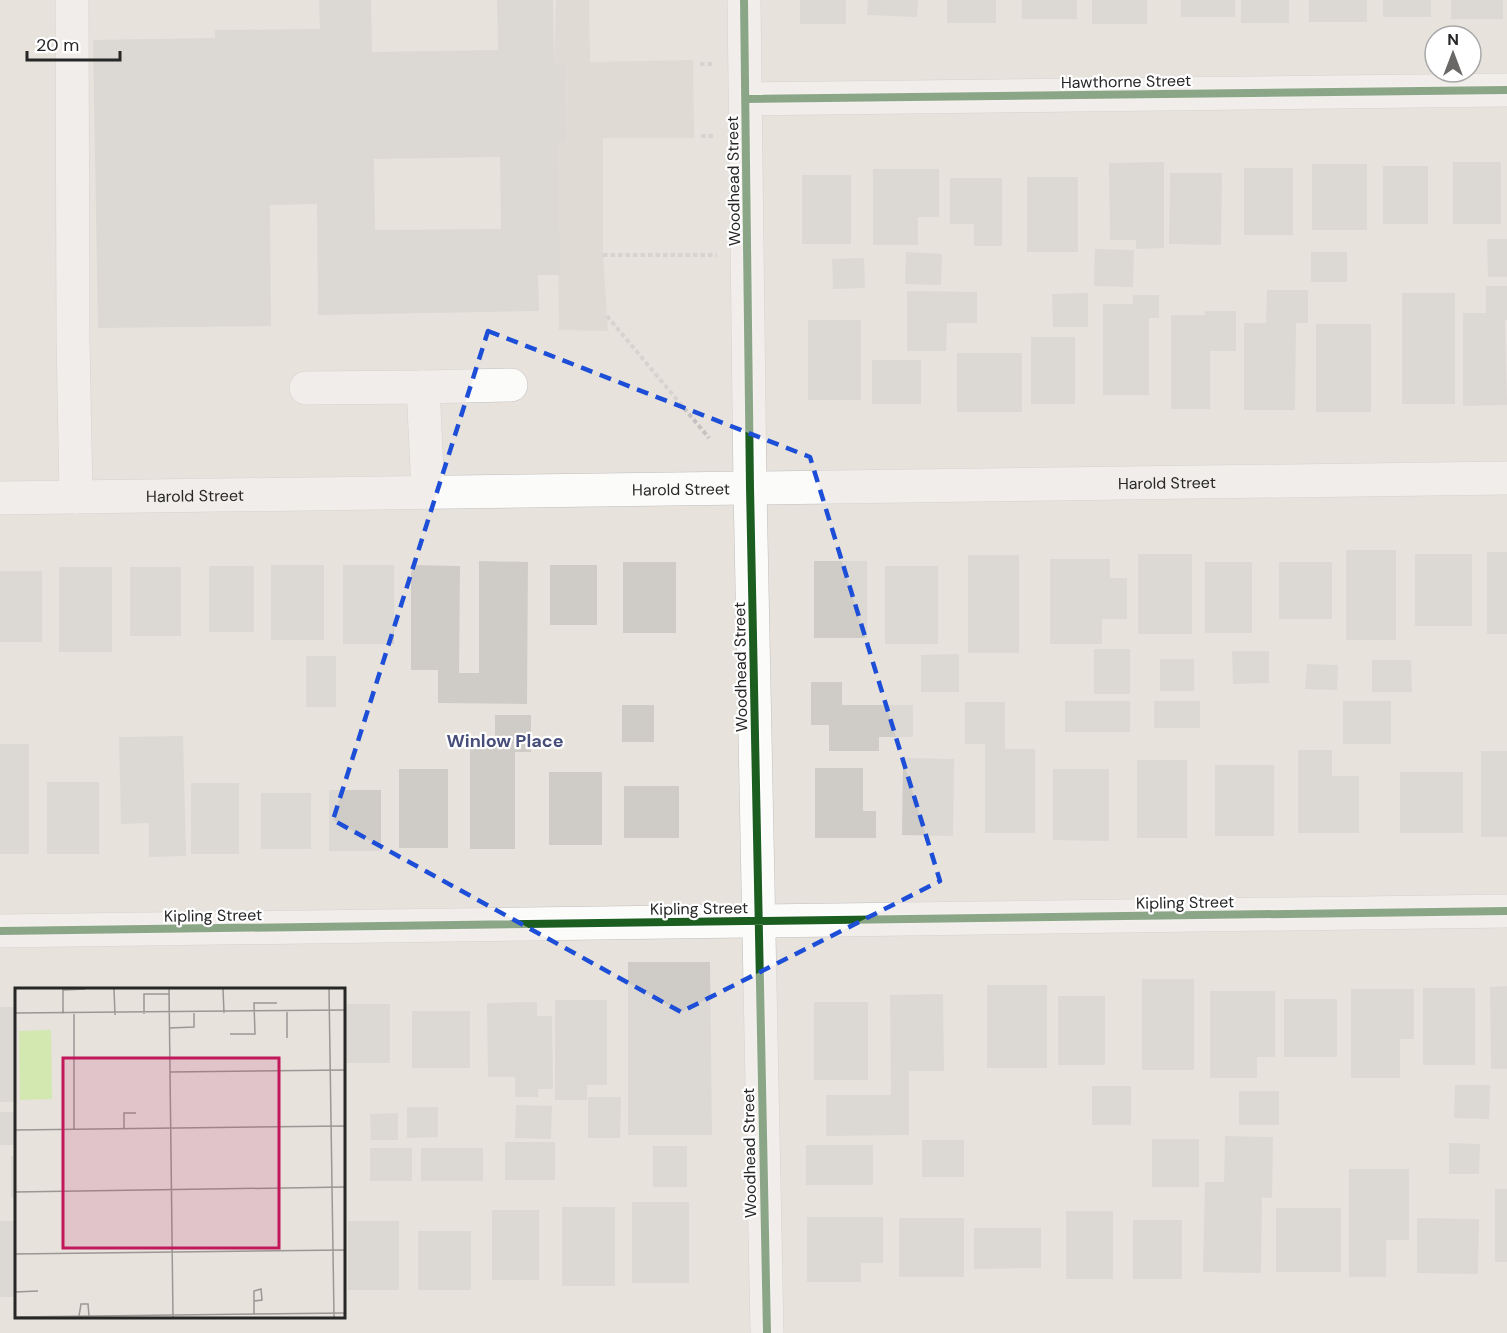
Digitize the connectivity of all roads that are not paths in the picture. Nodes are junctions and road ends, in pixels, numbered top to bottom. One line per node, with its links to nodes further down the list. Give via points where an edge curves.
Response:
1 (72, 0): 11 (street)
2 (744, 0): 4 (street, Woodhead Street)
3 (1507, 90): 4 (street, Hawthorne Street)
4 (746, 99): 9 (street, Woodhead Street)
5 (511, 385): 6 (street)
6 (423, 387): 7 (street); 10 (street)
7 (306, 388)
8 (1507, 478): 9 (street, Harold Street)
9 (750, 487): 10 (street, Harold Street); 14 (street, Woodhead Street)
10 (428, 491): 11 (street, Harold Street)
11 (76, 496): 12 (street, Harold Street)
12 (0, 498)
13 (1507, 911): 14 (street, Kipling Street)
14 (758, 921): 15 (street, Kipling Street); 16 (street, Woodhead Street)
15 (0, 931)
16 (767, 1333)

